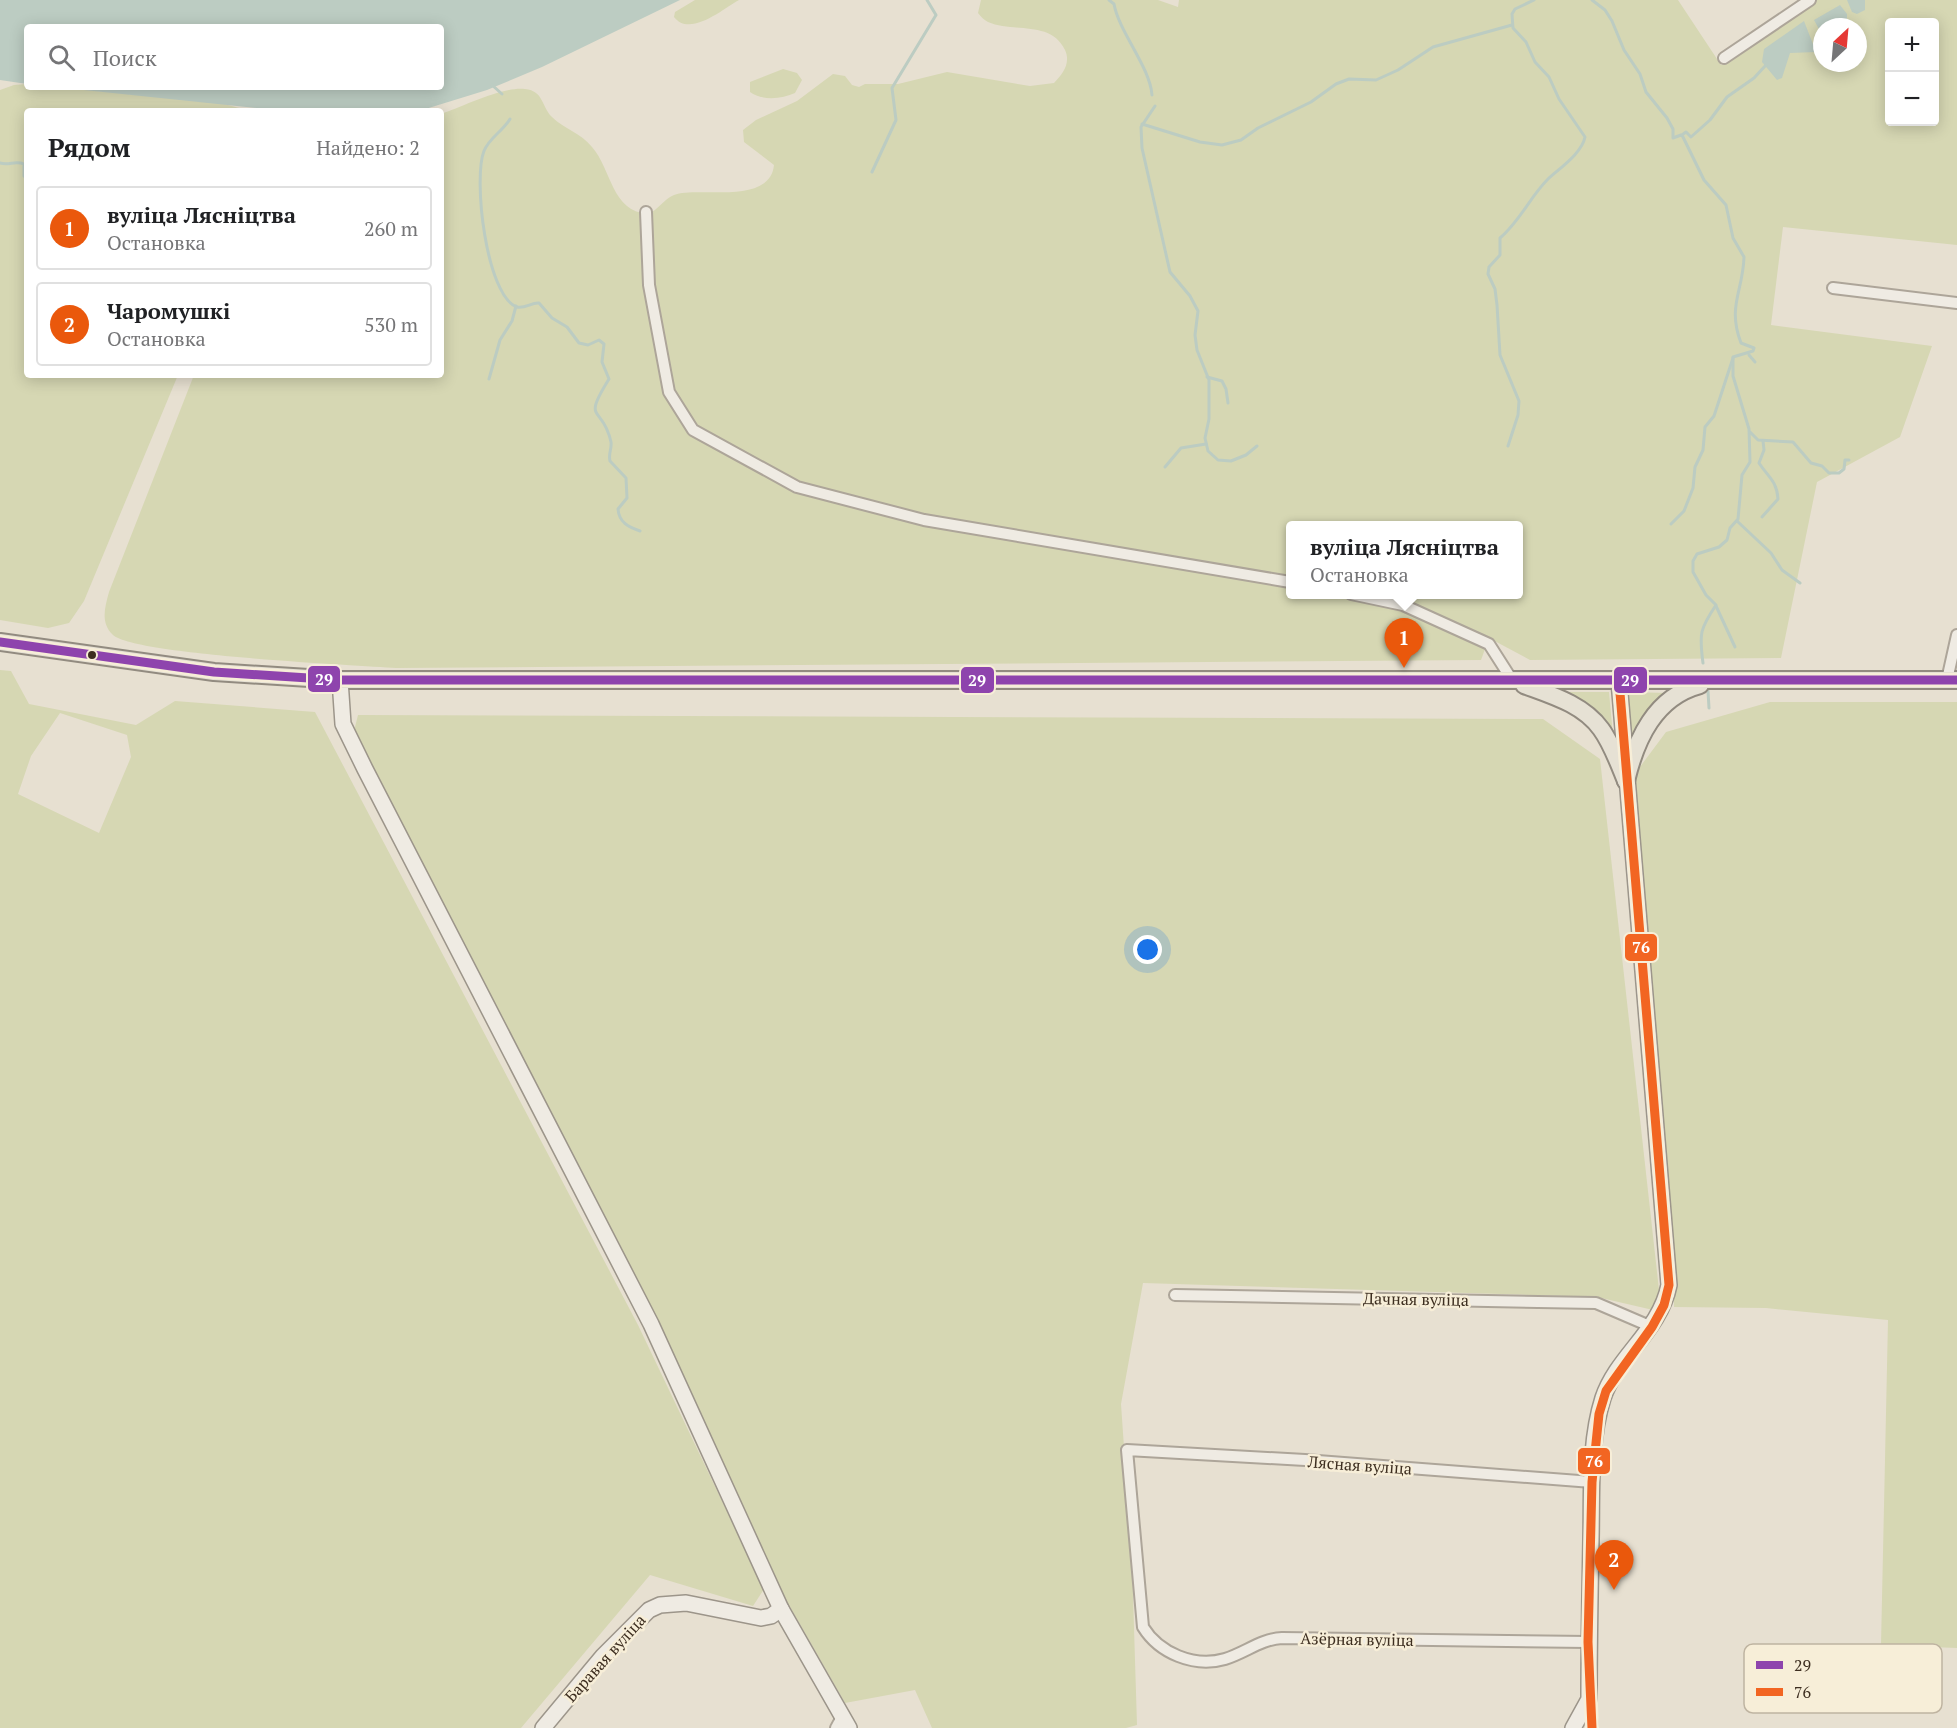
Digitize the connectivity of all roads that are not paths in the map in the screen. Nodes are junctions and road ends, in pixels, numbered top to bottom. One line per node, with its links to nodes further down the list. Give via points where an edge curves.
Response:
1 (1810, 0): 2 (street)
2 (1724, 58)
3 (646, 212): 6 (street, via 649,285 669,392 693,430 797,487 924,520)
4 (1833, 288): 5 (street)
5 (1957, 303)
6 (1286, 581)
7 (1375, 599): 11 (street, via 1403,605 1489,644)
8 (1956, 638): 12 (street)
9 (0, 642): 10 (main road, via 214,672)
10 (340, 680): 11 (main road); 19 (street, via 343,724 651,1324)
11 (1512, 680): 13 (main road); 15 (main road, via 1564,700 1590,718 1602,730)
12 (1952, 680): 14 (main road)
13 (1619, 681): 14 (main road); 15 (street)
14 (1716, 681): 15 (main road, via 1687,688 1654,716 1636,745)
15 (1626, 781): 17 (street, via 1669,1269 1667,1296)
16 (1175, 1295): 17 (street, Дачная вуліца, via 1596,1303)
17 (1652, 1327): 18 (street, via 1606,1391 1599,1414)
18 (1592, 1482): 20 (street, Лясная вуліца, via 1127,1450); 21 (street)
19 (781, 1609): 23 (street); 24 (street, Баравая вуліца, via 761,1618 686,1603 649,1610 603,1656)
20 (1143, 1627): 21 (street, Азёрная вуліца, via 1158,1646 1170,1653 1208,1660 1226,1659 1282,1638)
21 (1588, 1642): 22 (street)
22 (1589, 1699): 25 (street); 26 (street)
23 (843, 1724)
24 (543, 1728)
25 (1573, 1728)
26 (1592, 1728)

